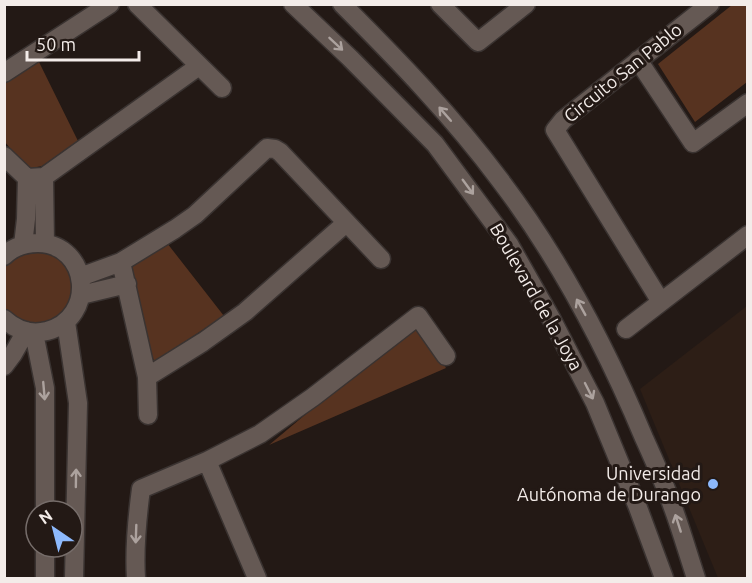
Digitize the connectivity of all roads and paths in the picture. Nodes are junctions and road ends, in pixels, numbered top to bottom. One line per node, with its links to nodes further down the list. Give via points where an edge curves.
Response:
1 (110, 4): 10 (street)
2 (137, 4): 9 (street)
3 (293, 4): 40 (street, Boulevard de la Joya, one-way to 40, via 435,144 509,244 595,403)
4 (342, 4): 41 (street, Boulevard de la Joya, one-way to 4, via 672,504 635,416 558,266 502,182 472,145)
5 (440, 4): 6 (street, via 478,42)
6 (526, 4)
7 (710, 4): 8 (street, Circuito San Pablo)
8 (639, 60): 12 (street, via 693,143); 24 (street, Circuito San Pablo, via 562,120 555,130)
9 (200, 66): 11 (street); 14 (street)
10 (4, 73)
11 (222, 88)
12 (747, 103)
13 (4, 156): 14 (street)
14 (35, 178): 17 (street); 18 (street)
15 (346, 223): 20 (street); 21 (street, via 280,152 267,148 195,215); 31 (street, via 245,312)
16 (747, 235): 24 (street)
17 (45, 243): 18 (street); 23 (street, via 71,259)
18 (23, 245): 19 (street)
19 (4, 256)
20 (381, 259)
21 (121, 262): 22 (street); 23 (street)
22 (126, 284): 23 (street); 31 (street)
23 (80, 286): 26 (street, via 78,305)
24 (662, 302): 27 (street)
25 (5, 322): 28 (street)
26 (66, 322): 28 (street, via 57,328); 37 (street, one-way to 26, via 78,403)
27 (626, 329)
28 (30, 332): 30 (street); 34 (street, one-way to 34, via 45,388)
29 (446, 356): 33 (street, via 418,316 260,434)
30 (4, 366)
31 (147, 377): 32 (street)
32 (148, 415)
33 (207, 461): 38 (street, one-way to 38, via 141,489 136,523); 39 (street)
34 (45, 499)
35 (45, 559): 36 (street)
36 (45, 579)
37 (74, 579)
38 (136, 579)
39 (256, 579)
40 (664, 579)
41 (696, 579)

